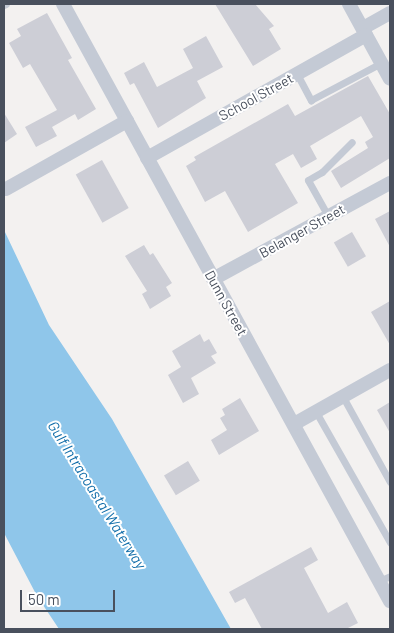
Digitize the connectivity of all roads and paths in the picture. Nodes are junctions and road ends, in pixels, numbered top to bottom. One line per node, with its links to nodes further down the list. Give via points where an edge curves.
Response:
1 (62, 4): 8 (street, Dunn Street)
2 (349, 4): 4 (street)
3 (390, 13): 4 (street, School Street)
4 (364, 32): 5 (street); 6 (street, School Street)
5 (381, 62): 6 (lane, via 311,100); 7 (street)
6 (298, 74): 10 (street, School Street)
7 (390, 78)
8 (127, 121): 10 (street, Dunn Street); 12 (street)
9 (352, 142): 13 (lane, via 322,172 308,180)
10 (147, 158): 14 (street, Dunn Street)
11 (390, 183): 13 (street, Belanger Street)
12 (6, 189)
13 (328, 216): 14 (street, Belanger Street)
14 (213, 279): 18 (street, Dunn Street)
15 (390, 370): 16 (street)
16 (343, 397): 17 (street); 19 (lane)
17 (316, 412): 18 (street); 20 (lane)
18 (294, 424): 21 (street, Dunn Street)
19 (390, 482)
20 (390, 542)
21 (385, 578): 22 (street, Dunn Street)
22 (390, 601)

